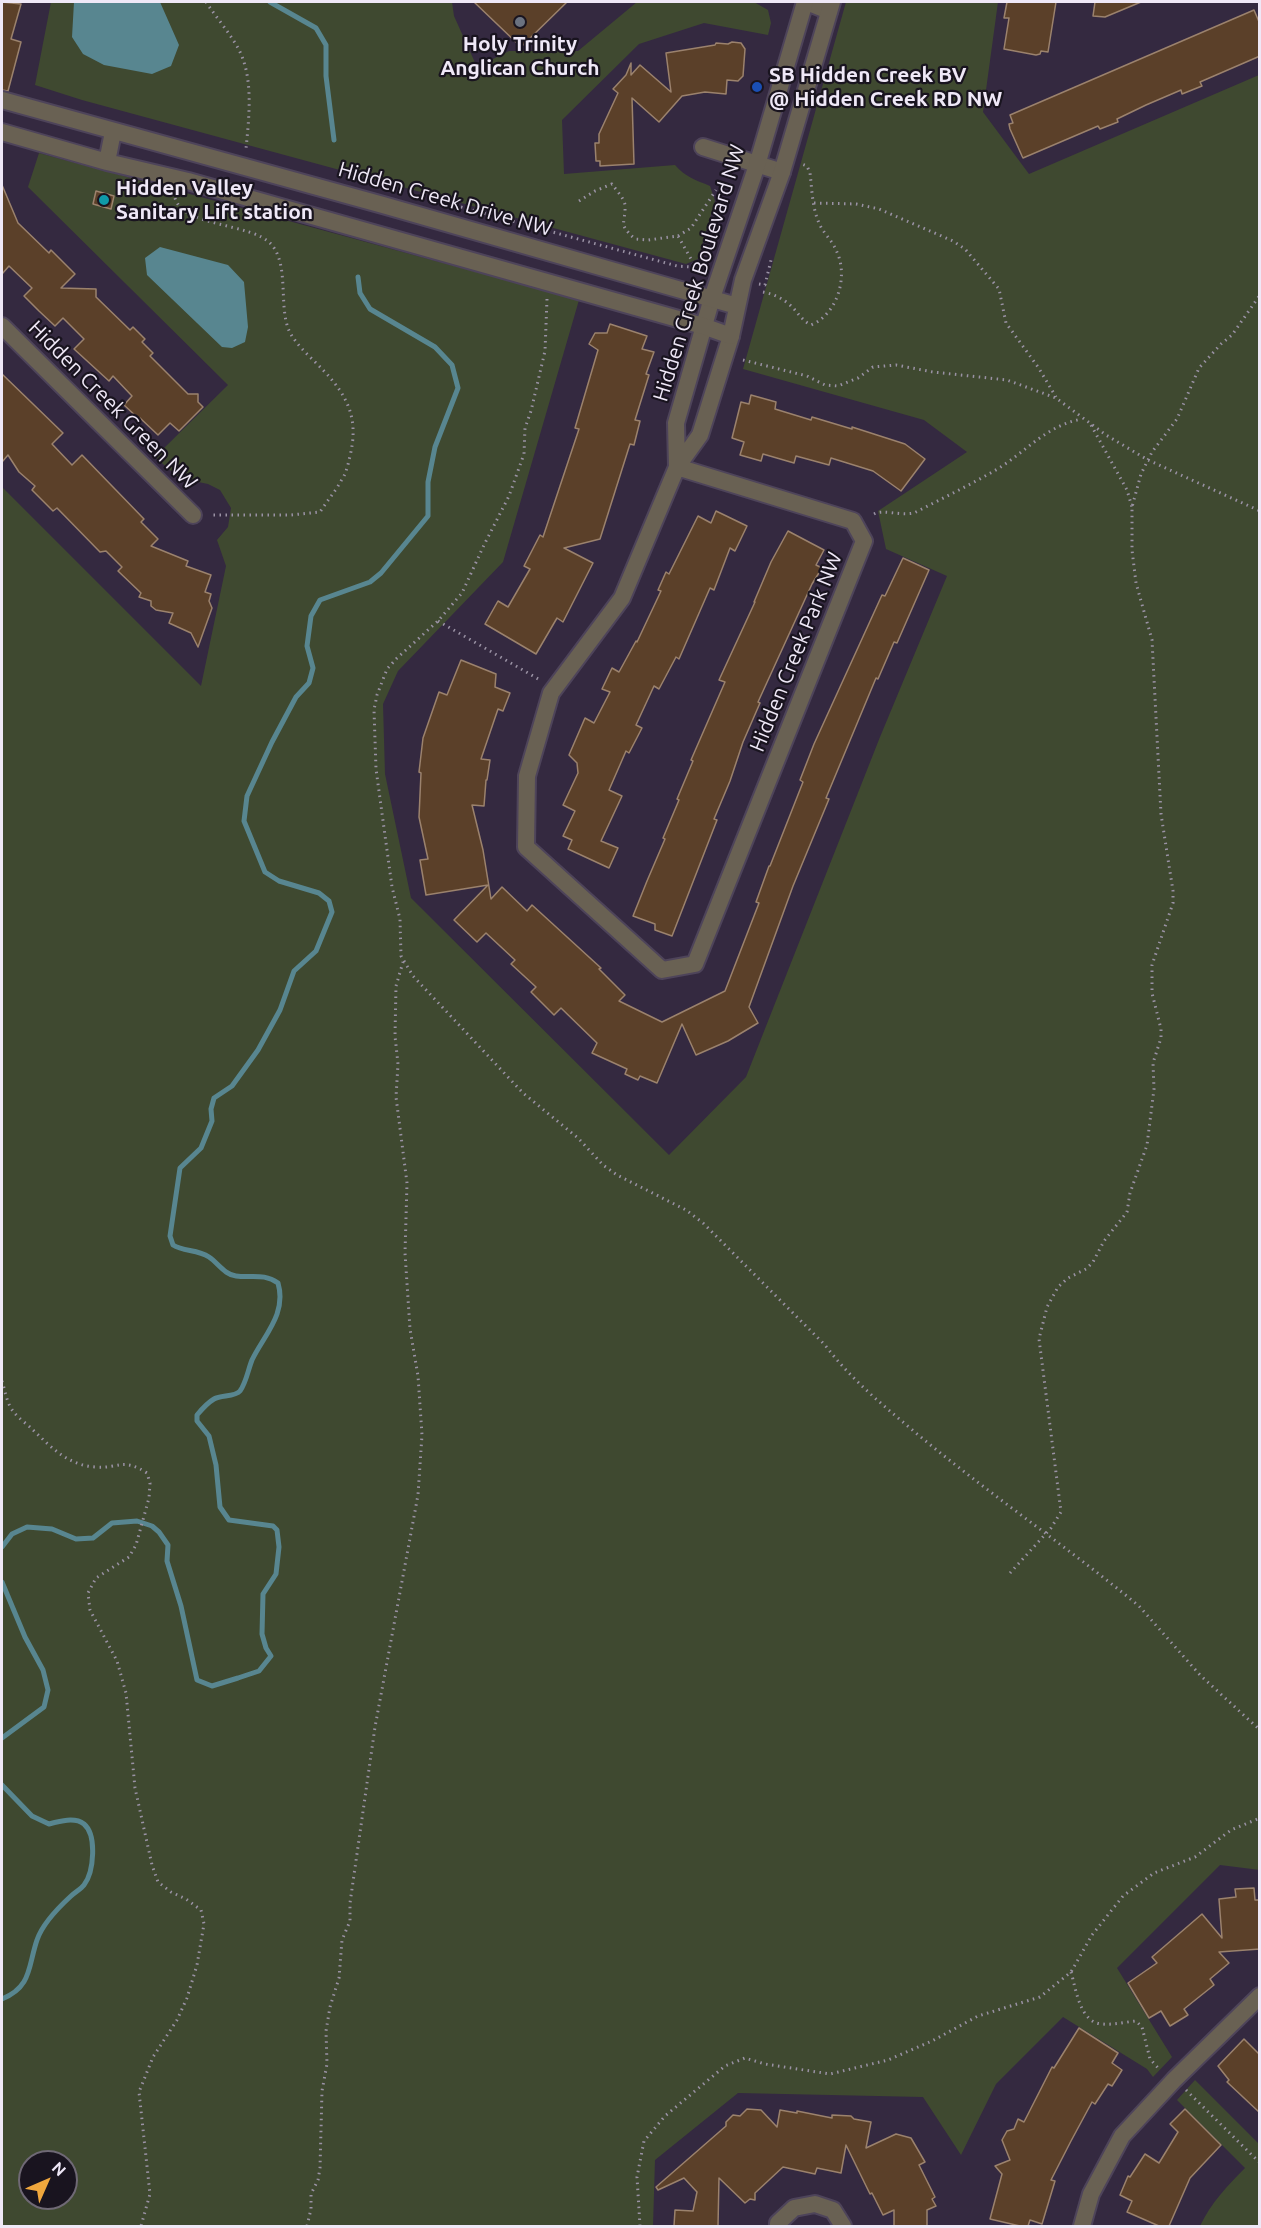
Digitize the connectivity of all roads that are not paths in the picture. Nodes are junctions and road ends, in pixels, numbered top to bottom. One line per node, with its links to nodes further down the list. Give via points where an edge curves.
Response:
1 (806, 2): 2 (street); 8 (street, Hidden Creek Boulevard NW)
2 (831, 6): 9 (street)
3 (2, 100): 5 (street, Hidden Creek Drive NW)
4 (2, 132): 7 (street)
5 (113, 132): 7 (street); 10 (street, Hidden Creek Drive NW)
6 (703, 147): 8 (street)
7 (107, 162): 13 (street, via 199,184)
8 (757, 165): 9 (street); 10 (street, Hidden Creek Boulevard NW)
9 (782, 172): 11 (street)
10 (712, 298): 11 (street, Hidden Creek Drive NW); 13 (street, Hidden Creek Boulevard NW)
11 (737, 306): 14 (street)
12 (2, 326): 16 (street, Hidden Creek Green NW)
13 (703, 326): 14 (street); 15 (street, Hidden Creek Boulevard NW, via 676,423)
14 (731, 336): 15 (street, via 700,435)
15 (677, 467): 15 (street, Hidden Creek Park NW, via 622,598 551,693 527,776 526,847 662,970 695,964 864,542 853,521)
16 (193, 515)
17 (1260, 1996): 20 (street, via 1122,2136 1091,2194)
18 (778, 2226): 19 (street, via 794,2208 815,2204 832,2210)
19 (843, 2226)
20 (1082, 2226)

